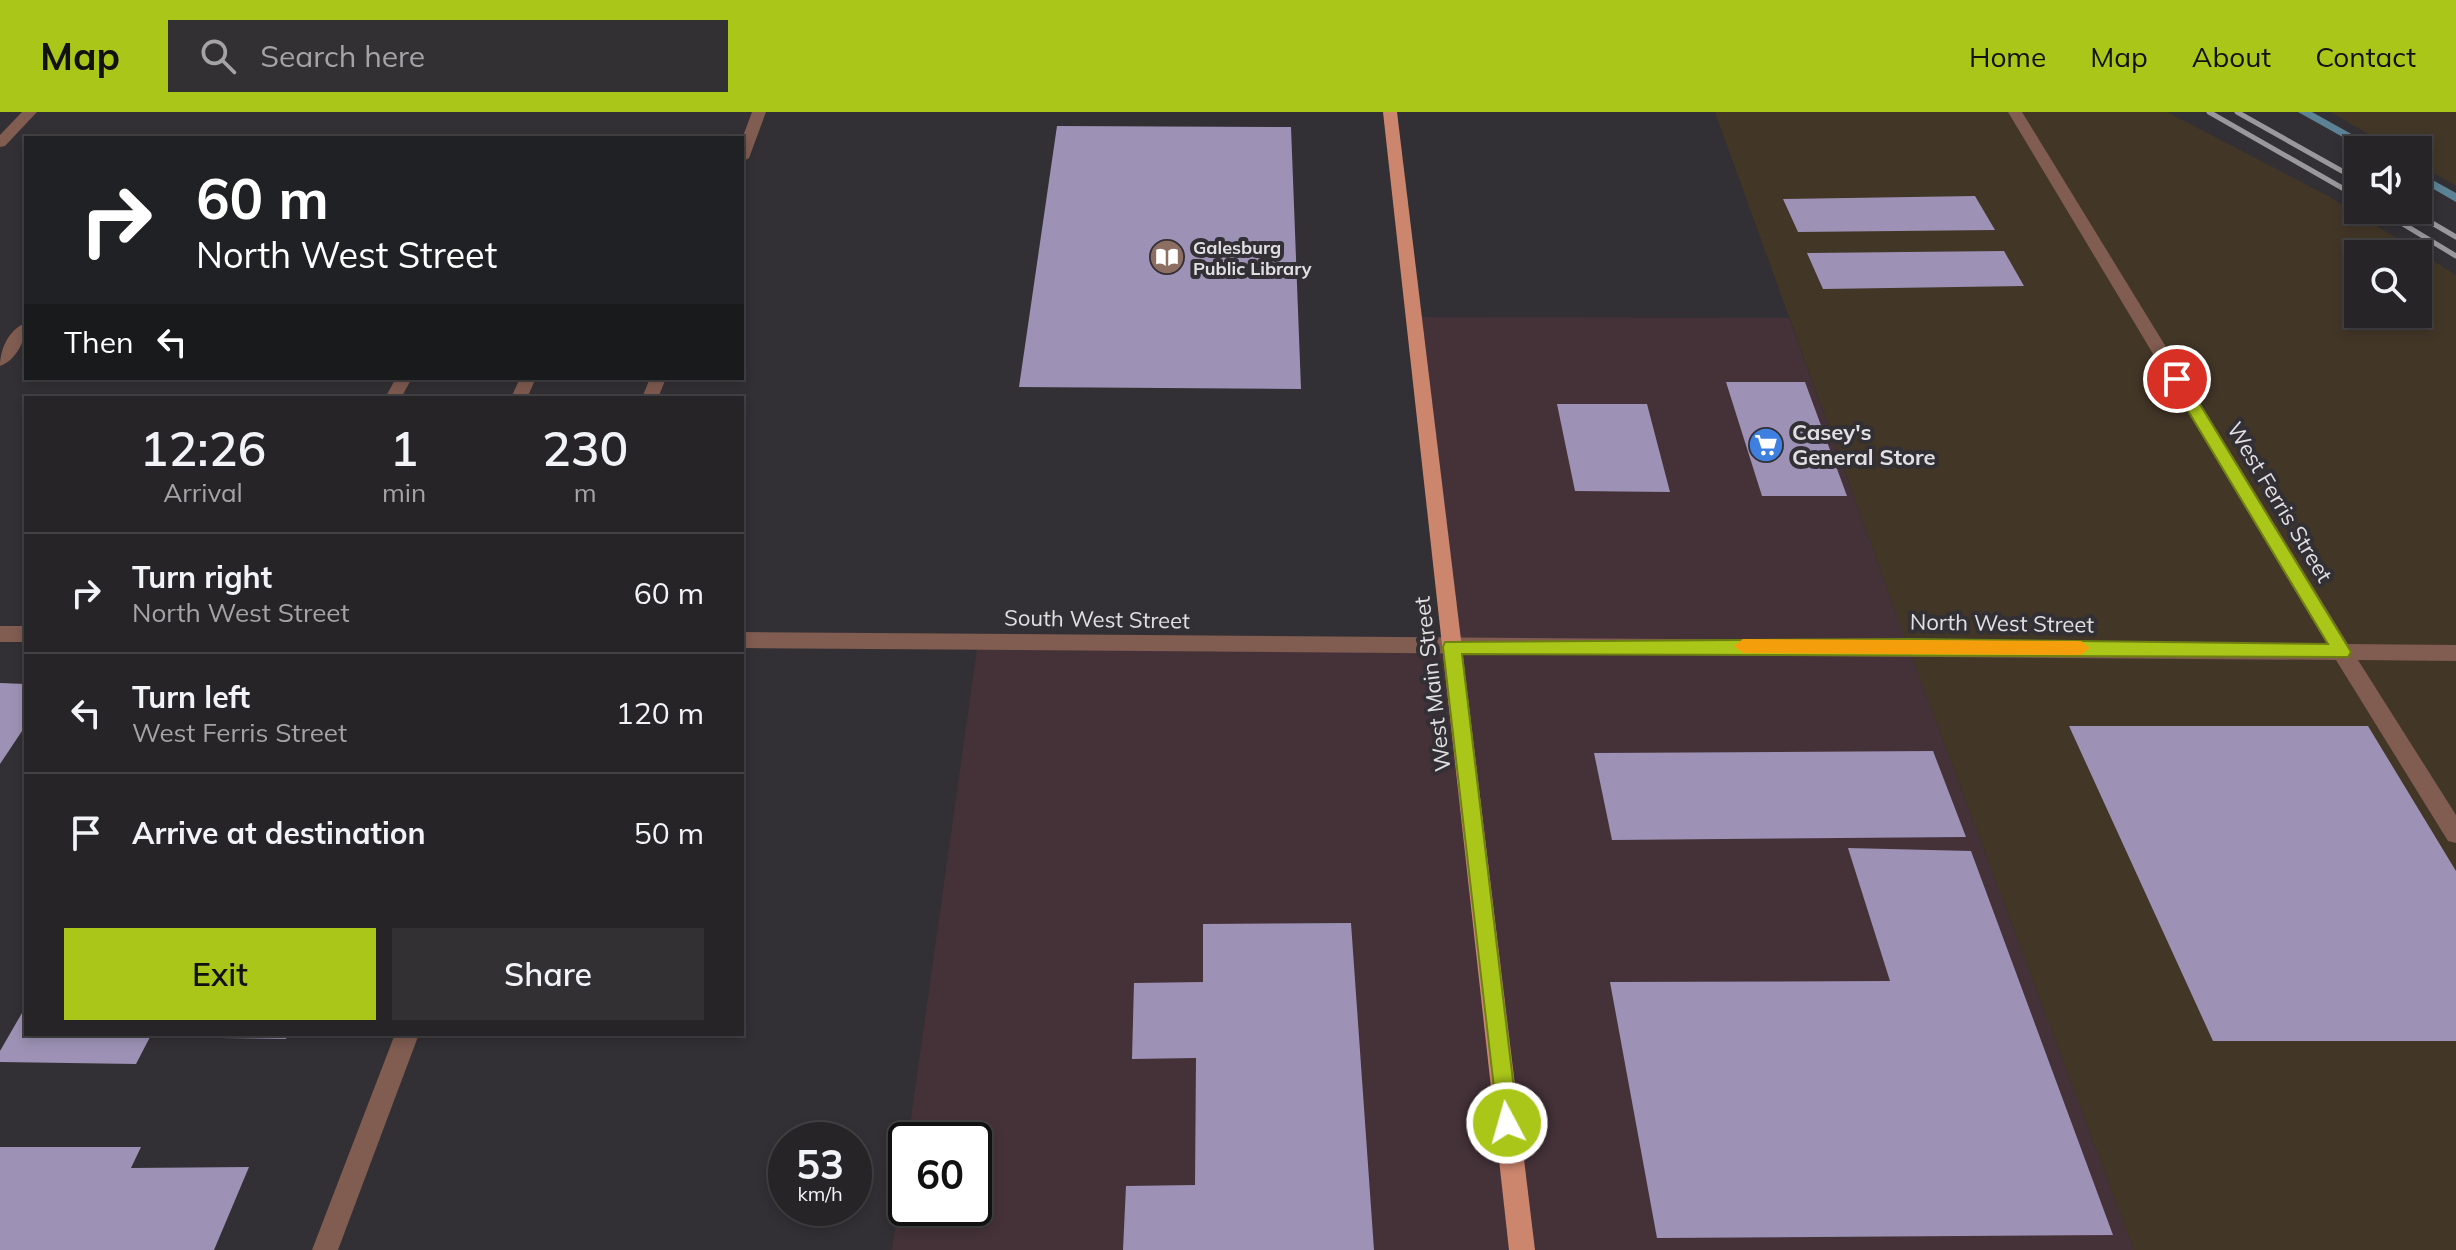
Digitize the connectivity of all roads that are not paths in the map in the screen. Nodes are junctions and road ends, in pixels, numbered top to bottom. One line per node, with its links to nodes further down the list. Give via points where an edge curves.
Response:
1 (30, 112): 5 (street)
2 (759, 112): 6 (street)
3 (1390, 112): 12 (main road, West Main Street)
4 (2015, 112): 13 (street, West Ferris Street)
5 (0, 143)
6 (744, 153)
7 (24, 330): 8 (street)
8 (0, 360)
9 (0, 634): 10 (street)
10 (24, 634)
11 (744, 640): 12 (street, South West Street)
12 (1452, 647): 13 (street, North West Street); 18 (main road, West Main Street)
13 (2342, 652): 14 (street, North West Street); 15 (street, West Ferris Street)
14 (2456, 653)
15 (2456, 834)
16 (406, 1036): 17 (street)
17 (325, 1250)
18 (1522, 1250)

